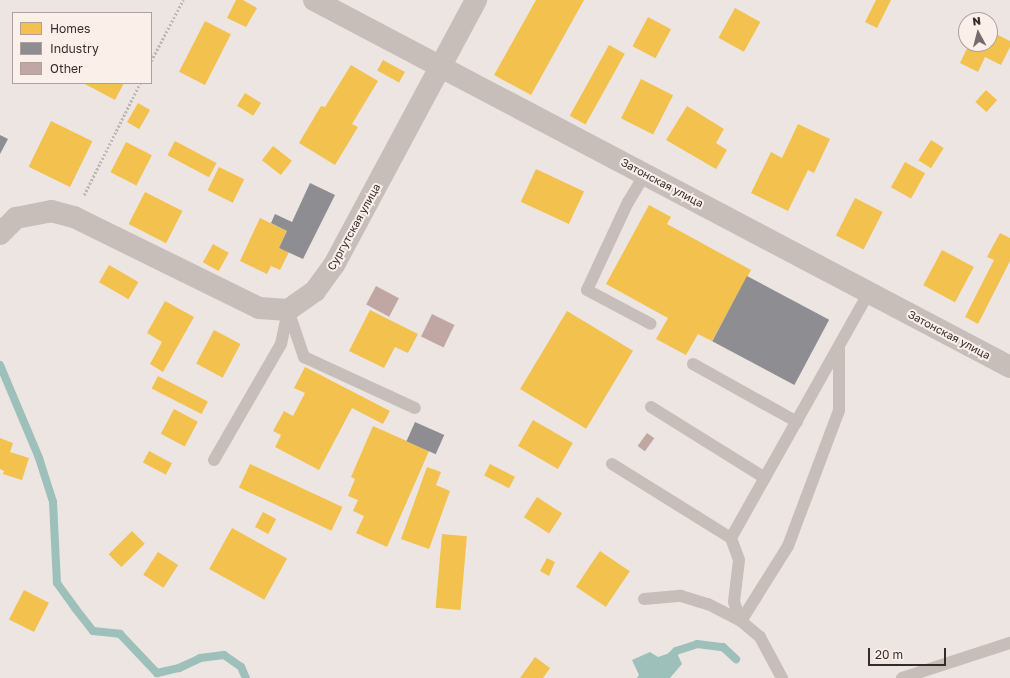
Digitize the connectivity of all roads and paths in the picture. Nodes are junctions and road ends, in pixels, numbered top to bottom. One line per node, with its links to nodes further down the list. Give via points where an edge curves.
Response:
1 (183, 0): 4 (path)
2 (476, 0): 5 (street, Сургутская улица)
3 (328, 3): 5 (street, Затонская улица)
4 (152, 59)
5 (441, 66): 7 (street, Затонская улица); 11 (street, Сургутская улица, via 334,265 315,291)
6 (140, 84): 8 (path)
7 (645, 174): 10 (street, Затонская улица); 12 (lane, via 628,202 587,290)
8 (74, 217): 9 (street, via 50,210 16,218); 11 (street, via 259,308)
9 (0, 234)
10 (869, 292): 13 (lane); 15 (street, Затонская улица)
11 (288, 310): 17 (lane, via 304,357); 19 (lane, via 281,344)
12 (651, 324)
13 (838, 348): 18 (lane); 24 (lane, via 838,410 788,546)
14 (693, 364): 18 (lane)
15 (1010, 367)
16 (651, 407): 21 (lane)
17 (415, 408)
18 (797, 422): 21 (lane)
19 (214, 460)
20 (612, 464): 22 (lane)
21 (765, 478): 22 (lane)
22 (731, 538): 24 (lane, via 739,560 734,602)
23 (644, 599): 24 (lane, via 681,596 708,604)
24 (741, 621): 26 (lane, via 760,637)
25 (1010, 643): 27 (lane)
26 (782, 678)
27 (902, 678)

